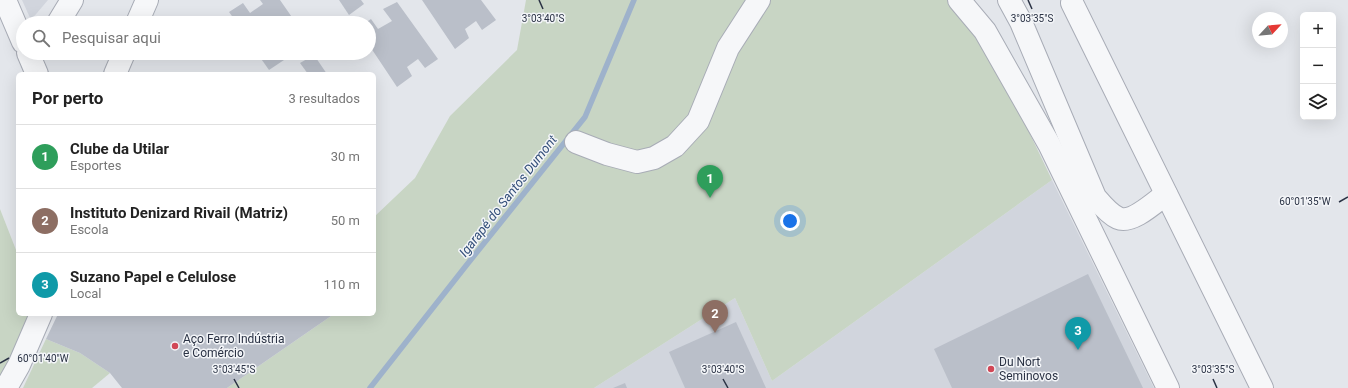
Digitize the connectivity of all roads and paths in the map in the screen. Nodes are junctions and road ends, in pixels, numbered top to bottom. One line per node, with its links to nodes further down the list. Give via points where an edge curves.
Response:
1 (5, 0): 10 (street)
2 (72, 0): 8 (street)
3 (147, 0): 9 (street)
4 (759, 0): 17 (street, via 728,48 698,121 675,146 654,158 637,162)
5 (959, 0): 21 (street, via 985,31 1049,144)
6 (1009, 0): 18 (street, via 1021,22 1095,197 1117,218 1125,220 1136,216)
7 (1072, 3): 18 (street)
8 (62, 16)
9 (140, 16)
10 (16, 26)
11 (31, 60): 14 (street)
12 (43, 60): 15 (street)
13 (121, 60): 16 (street)
14 (37, 72)
15 (39, 72)
16 (116, 72)
17 (576, 142)
18 (1166, 194): 22 (street)
19 (40, 316): 20 (street)
20 (6, 388)
21 (1168, 388)
22 (1262, 388)

